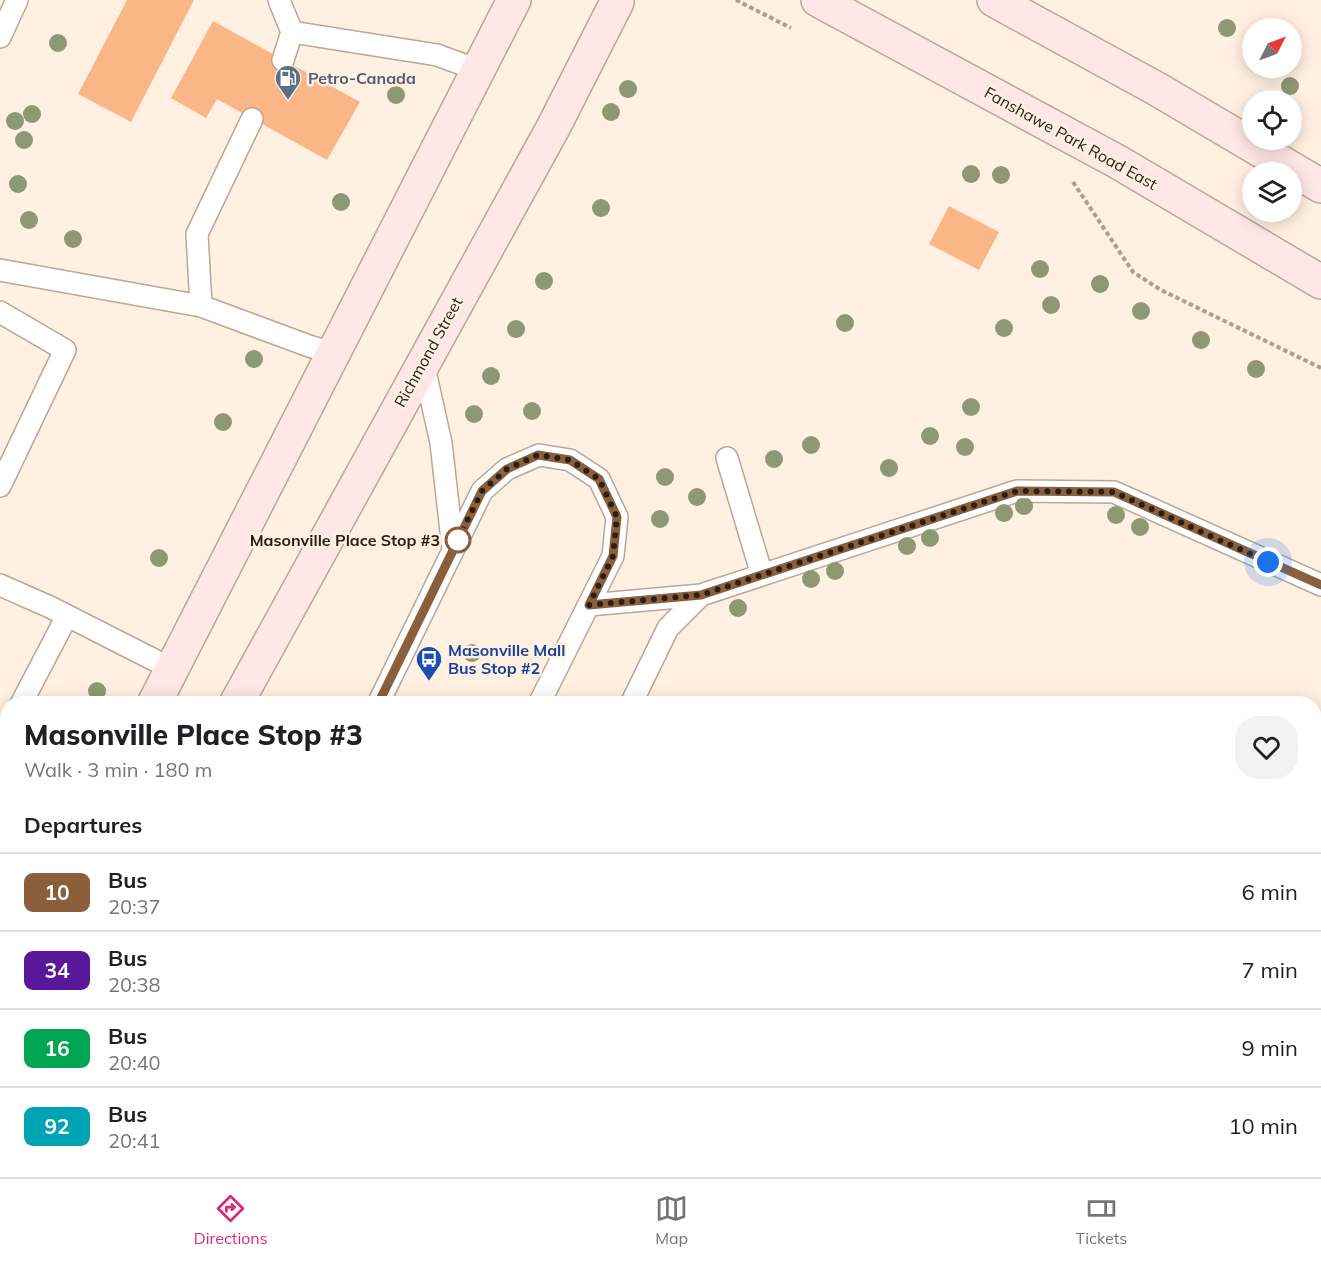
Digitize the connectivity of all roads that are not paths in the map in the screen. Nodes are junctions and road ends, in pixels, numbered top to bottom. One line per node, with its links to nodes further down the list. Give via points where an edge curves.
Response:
1 (17, 0): 8 (lane)
2 (279, 0): 7 (lane)
3 (514, 0): 10 (main road)
4 (616, 0): 18 (main road, Richmond Street, via 554,126)
5 (818, 0): 14 (main road, Fanshawe Park Road East, via 1118,162)
6 (994, 0): 12 (main road)
7 (292, 32): 9 (lane); 10 (lane, via 437,55)
8 (0, 37)
9 (283, 60)
10 (478, 70): 17 (main road)
11 (252, 119): 15 (lane, via 197,234)
12 (1321, 186)
13 (0, 270): 15 (lane)
14 (1321, 282)
15 (201, 306): 17 (lane)
16 (0, 312): 20 (lane, via 65,350)
17 (333, 353): 28 (main road)
18 (423, 362): 21 (lane, via 441,443); 31 (main road, Richmond Street)
19 (727, 458): 22 (lane)
20 (0, 486)
21 (453, 549): 26 (lane, via 482,491 507,469 538,455 570,460 599,479 617,517 613,556); 32 (lane)
22 (762, 575): 24 (lane, via 1017,491 1114,492); 25 (lane)
23 (0, 585): 27 (lane)
24 (1321, 585)
25 (701, 595): 26 (lane); 34 (lane, via 668,628)
26 (589, 605): 33 (lane)
27 (67, 616): 28 (lane); 29 (lane)
28 (172, 669): 30 (main road)
29 (25, 696)
30 (158, 696)
31 (240, 696)
32 (382, 696)
33 (543, 696)
34 (635, 696)

